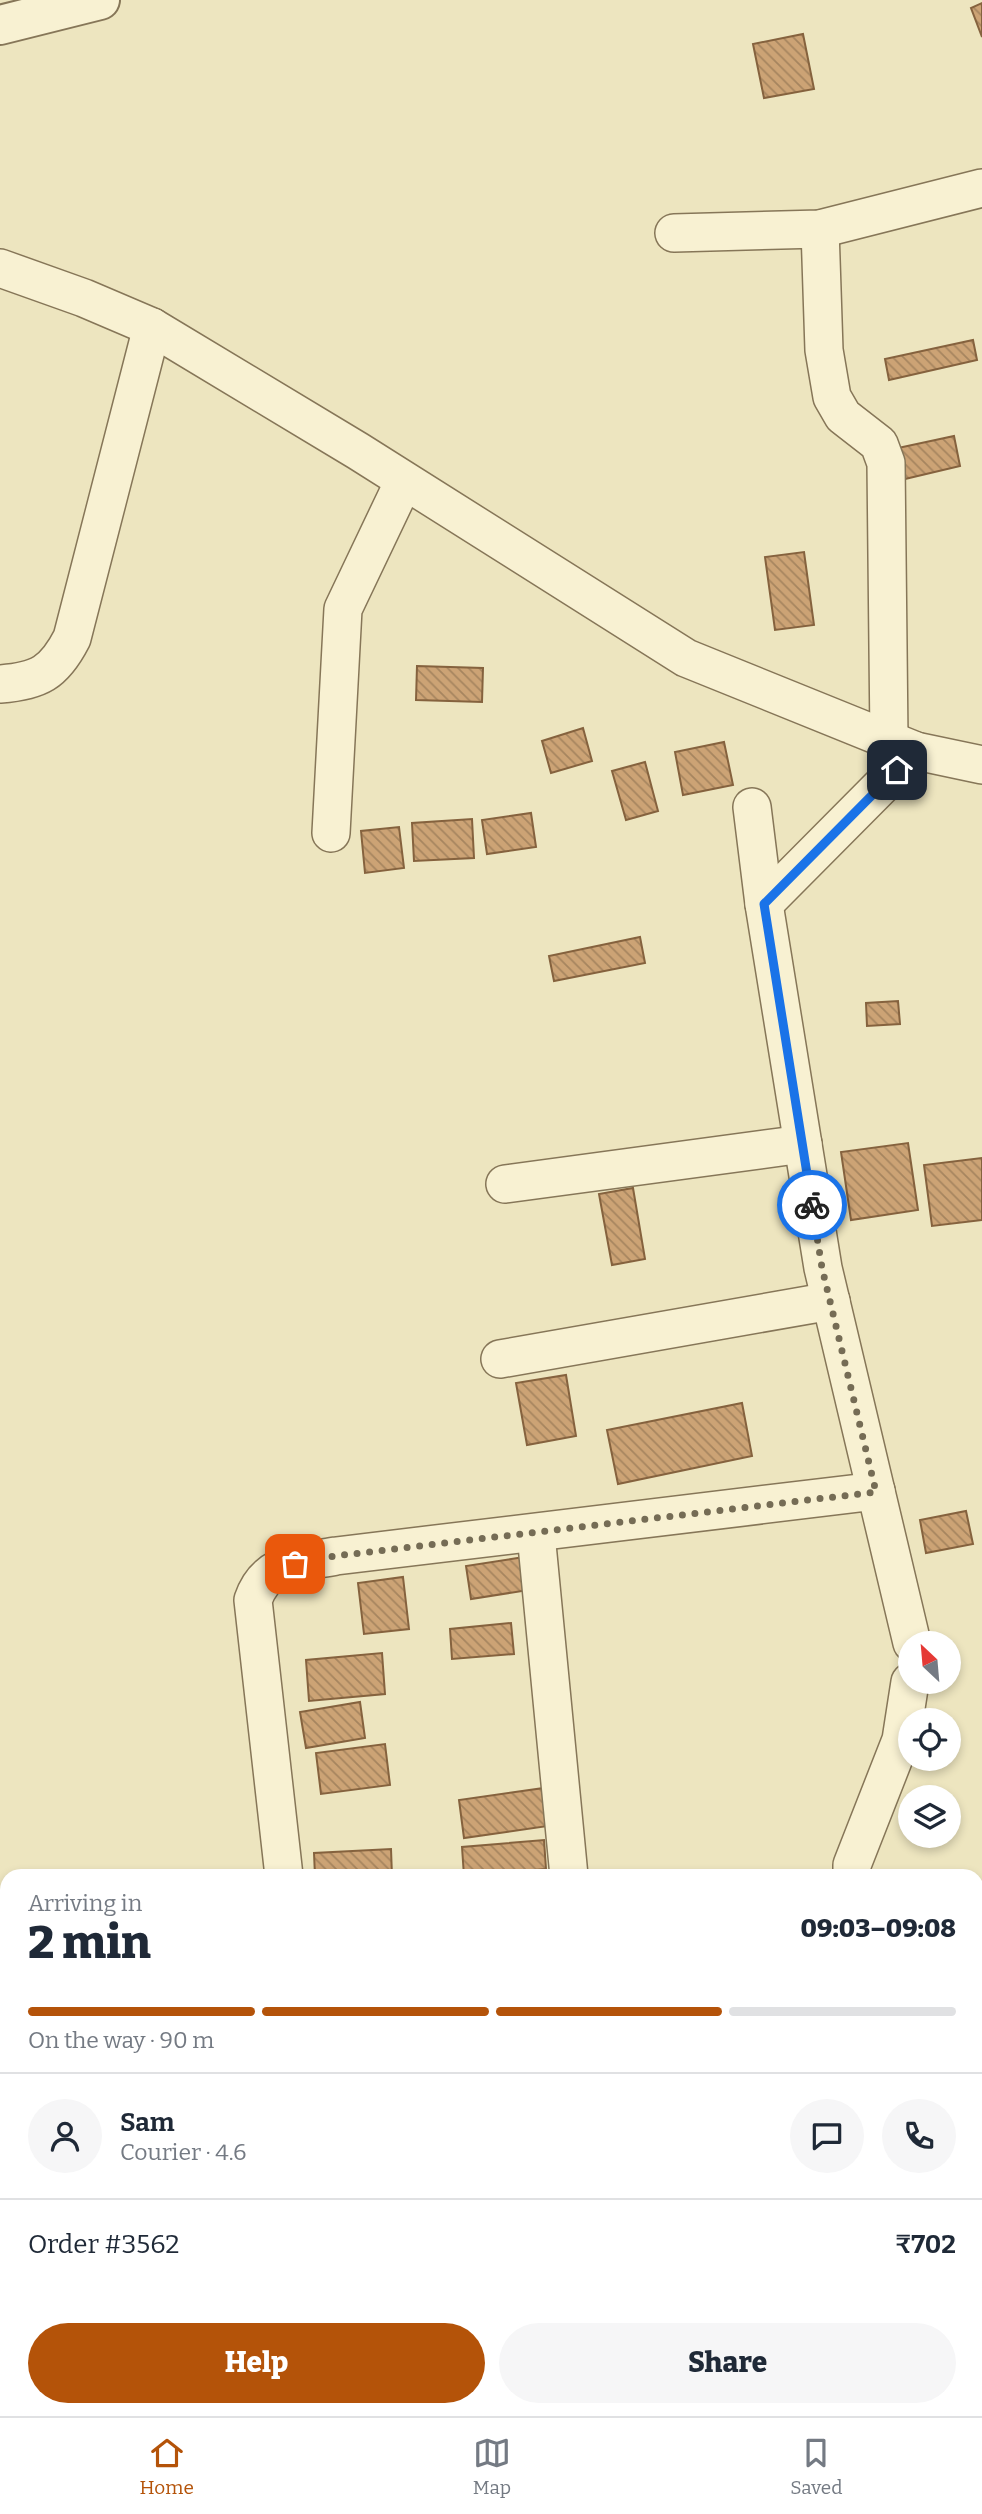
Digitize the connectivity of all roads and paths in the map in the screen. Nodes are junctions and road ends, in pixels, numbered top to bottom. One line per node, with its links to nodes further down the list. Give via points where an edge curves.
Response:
1 (100, 0): 2 (street)
2 (0, 24)
3 (982, 188): 4 (street)
4 (820, 229): 5 (street); 10 (street, via 824,350 832,397 843,416 879,444 886,463)
5 (674, 233)
6 (0, 268): 7 (street)
7 (152, 327): 8 (street); 9 (street, via 72,638 61,660 44,674 26,682)
8 (404, 481): 10 (street, via 686,658); 13 (street, via 343,609)
9 (0, 684)
10 (902, 745): 11 (street); 14 (street)
11 (982, 765)
12 (752, 807): 14 (street)
13 (331, 833)
14 (764, 904): 15 (street)
15 (803, 1144): 16 (street); 17 (street)
16 (505, 1184)
17 (831, 1301): 18 (street); 19 (street)
18 (500, 1359)
19 (876, 1492): 20 (street); 21 (street)
20 (536, 1534): 23 (street, via 335,1556 275,1568 259,1582 253,1600); 24 (street)
21 (909, 1631)
22 (908, 1694): 25 (street, via 901,1740)
23 (283, 1869)
24 (568, 1869)
25 (852, 1869)

